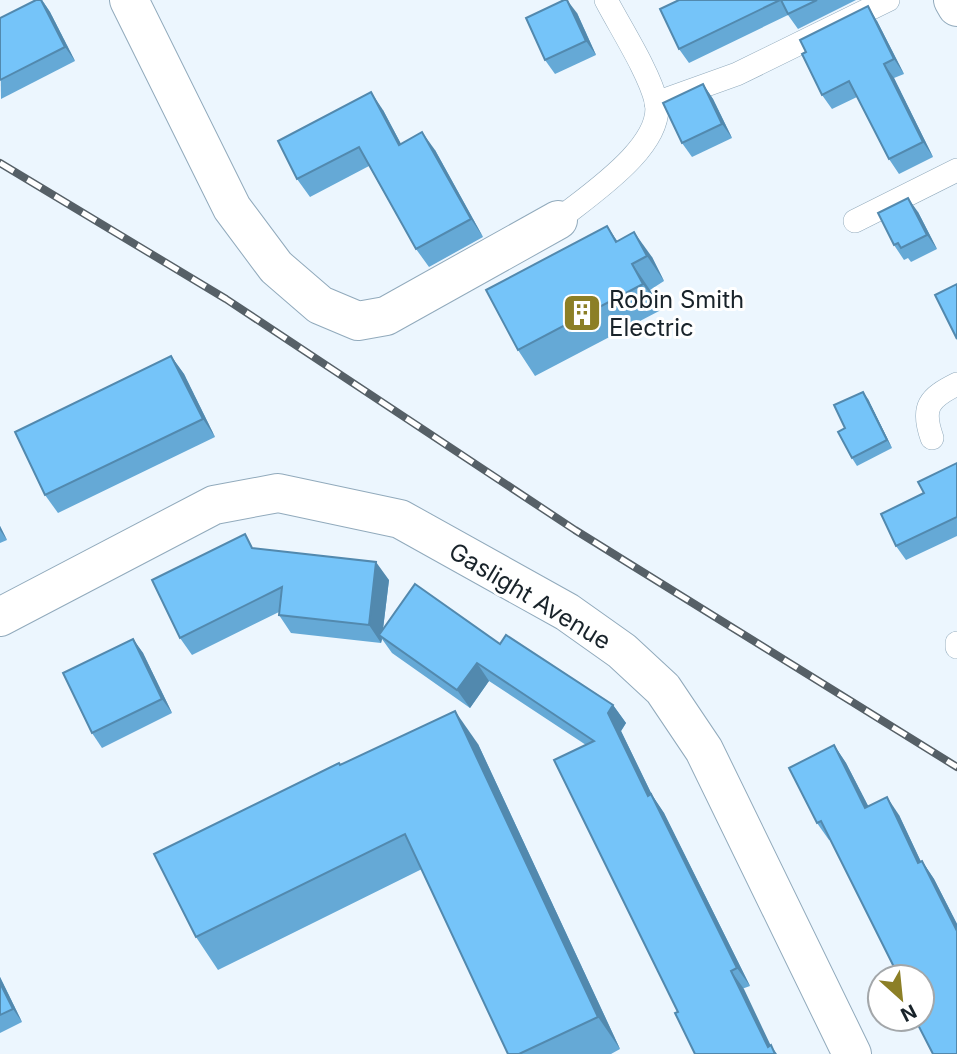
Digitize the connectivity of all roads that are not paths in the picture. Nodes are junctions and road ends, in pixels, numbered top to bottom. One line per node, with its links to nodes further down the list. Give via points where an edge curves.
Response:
1 (129, 0): 8 (street, via 232,208 276,267 320,304 358,321 386,316)
2 (606, 0): 6 (lane)
3 (888, 0): 6 (lane, via 737,74)
4 (953, 0): 5 (street)
5 (957, 8)
6 (656, 103): 8 (lane, via 656,122 647,141)
7 (957, 170): 9 (lane)
8 (558, 220)
9 (855, 221)
10 (957, 384): 11 (lane, via 928,404 926,421)
11 (932, 438)
12 (0, 617): 13 (street, Gaslight Avenue, via 214,505 278,493 400,519 566,612 663,689 704,750)
13 (852, 1054)

